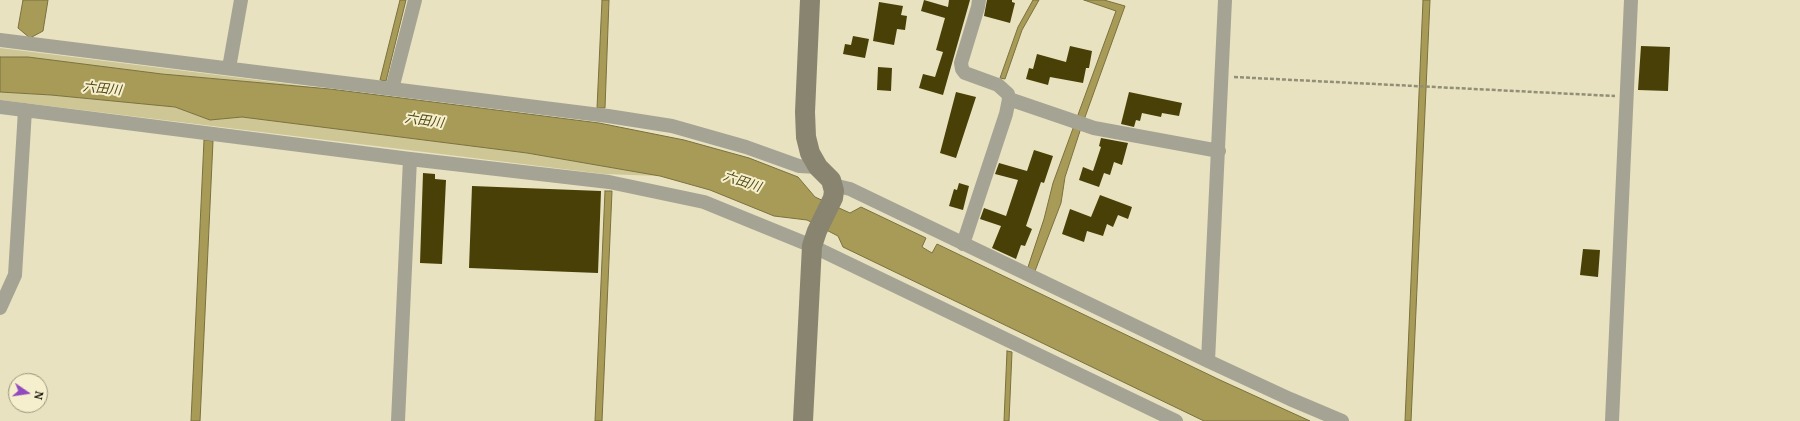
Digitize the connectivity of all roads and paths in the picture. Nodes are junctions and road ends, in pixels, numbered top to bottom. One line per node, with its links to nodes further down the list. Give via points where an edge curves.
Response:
1 (241, 0): 8 (street)
2 (415, 0): 10 (street)
3 (810, 0): 17 (street, via 806,137 810,153)
4 (979, 0): 12 (street, via 961,63 962,69 965,73 998,85 1008,94)
5 (1225, 0): 9 (street)
6 (1631, 0): 11 (street)
7 (0, 40): 8 (street)
8 (229, 68): 10 (street)
9 (1222, 76): 11 (path); 15 (street)
10 (392, 89): 17 (street, via 672,126 746,147 799,166)
11 (1627, 97): 27 (street)
12 (1009, 99): 15 (street, via 1079,123); 20 (street)
13 (0, 107): 14 (street)
14 (25, 110): 16 (street); 21 (street, via 15,275)
15 (1219, 151): 22 (street)
16 (410, 159): 19 (street, via 609,182 704,202); 23 (street)
17 (818, 167): 18 (street)
18 (833, 192): 19 (street); 20 (street, via 850,189)
19 (814, 238): 24 (street); 25 (street)
20 (963, 244): 22 (street)
21 (0, 308)
22 (1208, 361): 26 (street)
23 (398, 421)
24 (803, 421)
25 (1176, 421)
26 (1342, 421)
27 (1612, 421)

